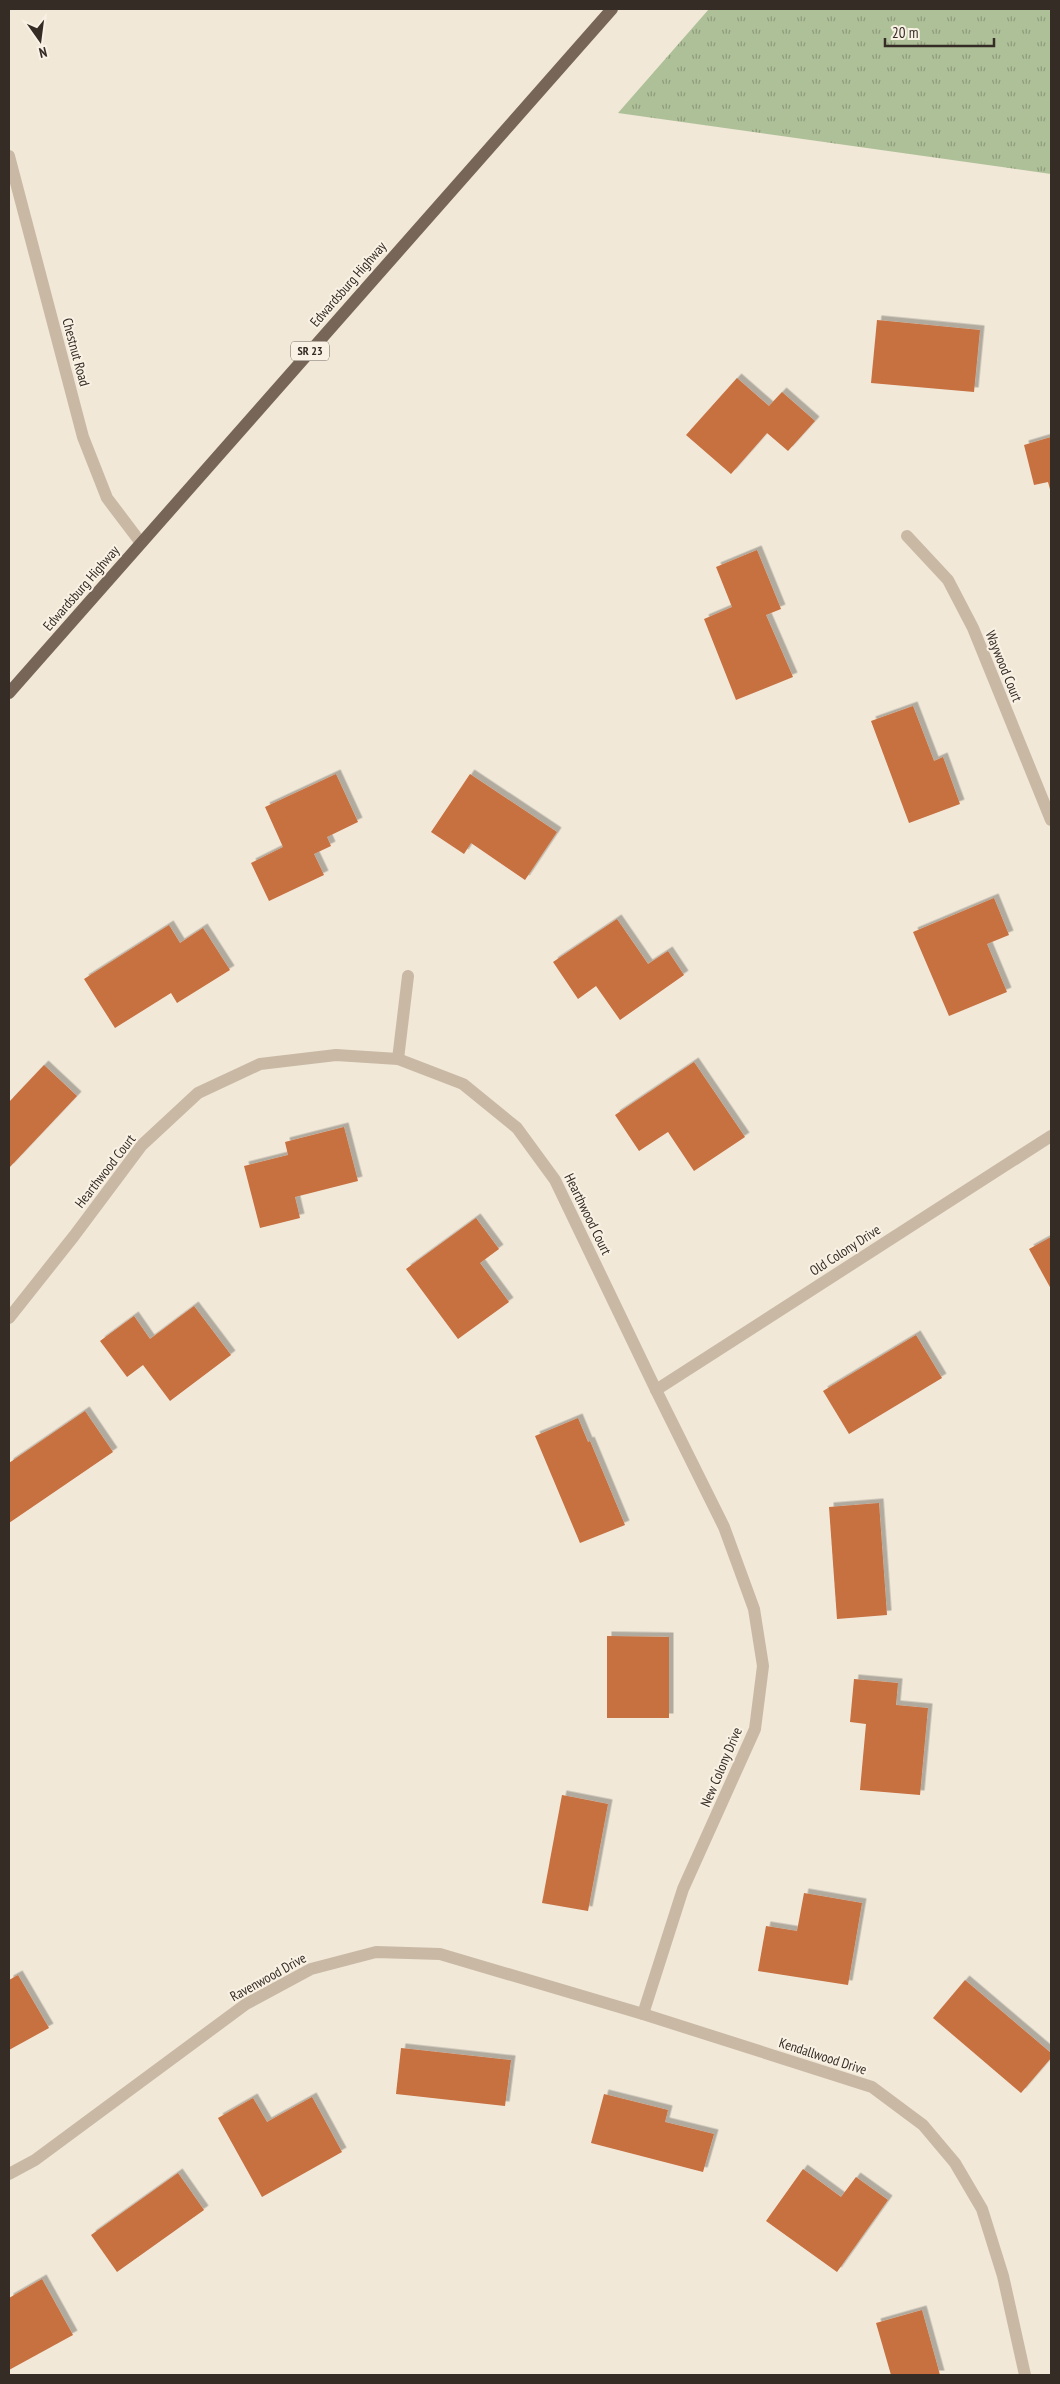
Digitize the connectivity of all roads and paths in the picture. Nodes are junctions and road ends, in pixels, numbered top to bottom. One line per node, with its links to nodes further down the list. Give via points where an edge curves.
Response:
1 (612, 9): 4 (main road, Edwardsburg Highway / SR 23)
2 (9, 156): 4 (street, Chestnut Road, via 82,437 107,498)
3 (907, 536): 6 (street, Waywood Court, via 948,580 973,628)
4 (141, 543): 5 (main road, Edwardsburg Highway / SR 23)
5 (9, 693)
6 (1051, 820)
7 (408, 976): 8 (street)
8 (398, 1059): 10 (street, Hearthwood Court, via 336,1055 260,1064 198,1093 142,1145); 11 (street, Hearthwood Court, via 464,1084 517,1128 556,1180)
9 (1051, 1136): 11 (street, Old Colony Drive)
10 (9, 1318)
11 (656, 1390): 12 (street, New Colony Drive, via 724,1528 754,1609 763,1666 754,1729 683,1889)
12 (643, 2014): 13 (street, Ravenwood Drive, via 440,1954 376,1952 311,1969 246,2004 35,2160); 14 (street, Kendallwood Drive, via 872,2087 923,2125 955,2163 982,2209 1003,2276)
13 (9, 2174)
14 (1025, 2375)

